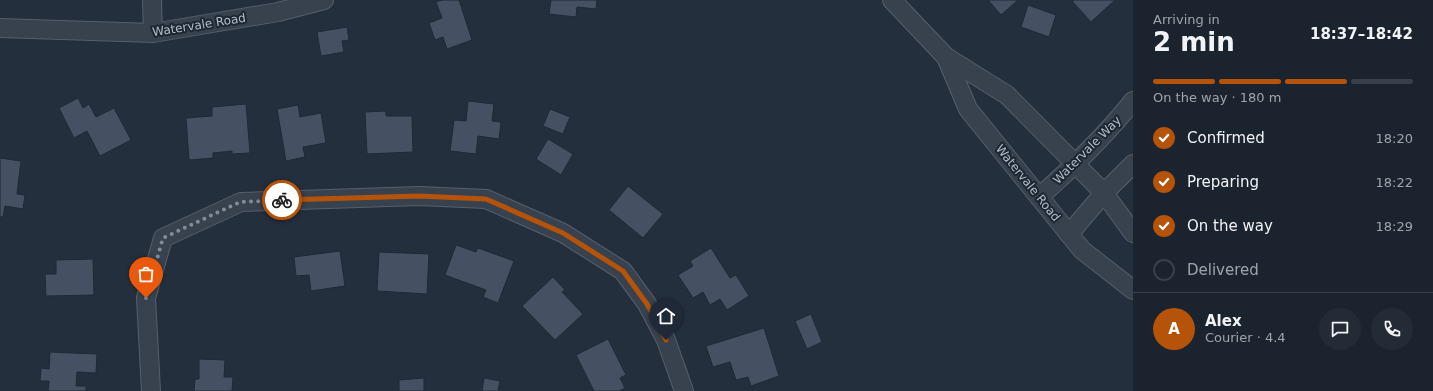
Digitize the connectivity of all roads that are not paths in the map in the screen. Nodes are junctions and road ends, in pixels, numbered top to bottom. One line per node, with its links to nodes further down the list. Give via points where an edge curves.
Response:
1 (152, 0): 5 (street)
2 (324, 0): 5 (street, Watervale Road, via 278,12)
3 (892, 0): 6 (street, Watervale Road)
4 (0, 28): 5 (street, Watervale Road)
5 (152, 33)
6 (946, 57): 8 (street, Watervale Road, via 1007,95); 11 (street, Watervale Road, via 968,109)
7 (1133, 101): 8 (street, Watervale Way, via 1111,128)
8 (1075, 164): 10 (street, Watervale Road); 11 (street, Watervale Way)
9 (1133, 164): 10 (street)
10 (1104, 193): 12 (street, Watervale Road); 13 (street)
11 (1039, 197): 13 (street, Watervale Road)
12 (1133, 233)
13 (1069, 234): 14 (street, Watervale Road, via 1082,250)
14 (1133, 290)
15 (151, 391): 16 (street, via 146,298 163,238 240,202 419,196 486,199 563,233 623,271 647,304 666,340)
16 (684, 391)

